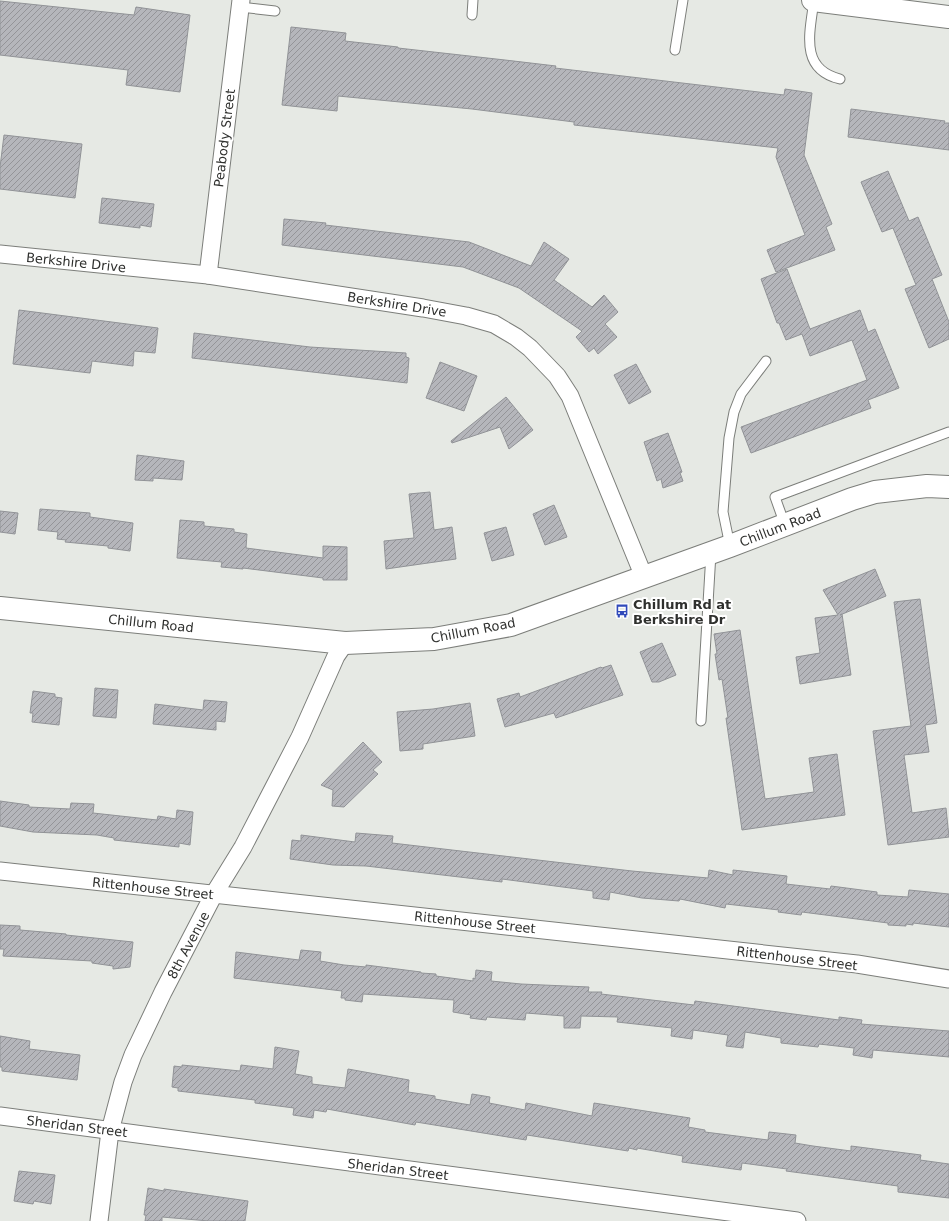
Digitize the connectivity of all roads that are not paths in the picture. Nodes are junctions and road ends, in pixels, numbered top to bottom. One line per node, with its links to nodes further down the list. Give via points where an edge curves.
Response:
1 (473, 0): 6 (lane)
2 (683, 0): 8 (lane)
3 (814, 0): 7 (street); 9 (lane, via 810,35 811,53 823,73)
4 (240, 4): 5 (lane); 11 (street, Peabody Street)
5 (275, 11)
6 (472, 15)
7 (949, 17)
8 (675, 50)
9 (840, 79)
10 (0, 254): 11 (street, Berkshire Drive)
11 (208, 275): 17 (street, Berkshire Drive, via 466,316 494,324 516,337 544,361 570,396)
12 (766, 361): 16 (lane, via 742,394 734,412 729,438)
13 (949, 432): 15 (lane, via 775,497)
14 (949, 487): 15 (street, Chillum Road, via 927,486 875,492)
15 (785, 525): 16 (street, Chillum Road)
16 (720, 550): 17 (street, Chillum Road); 20 (lane)
17 (644, 577): 19 (street, Chillum Road, via 511,625 434,639)
18 (0, 608): 19 (street, Chillum Road)
19 (345, 643): 22 (street, 8th Avenue, via 336,656 293,750 243,847)
20 (701, 721)
21 (0, 871): 22 (street, Rittenhouse Street)
22 (214, 894): 23 (street, Rittenhouse Street, via 857,964); 25 (street, 8th Avenue, via 134,1055)
23 (949, 979)
24 (0, 1116): 25 (street, Sheridan Street)
25 (110, 1131): 26 (street, 8th Avenue); 27 (street, Sheridan Street)
26 (99, 1221)
27 (797, 1221)

